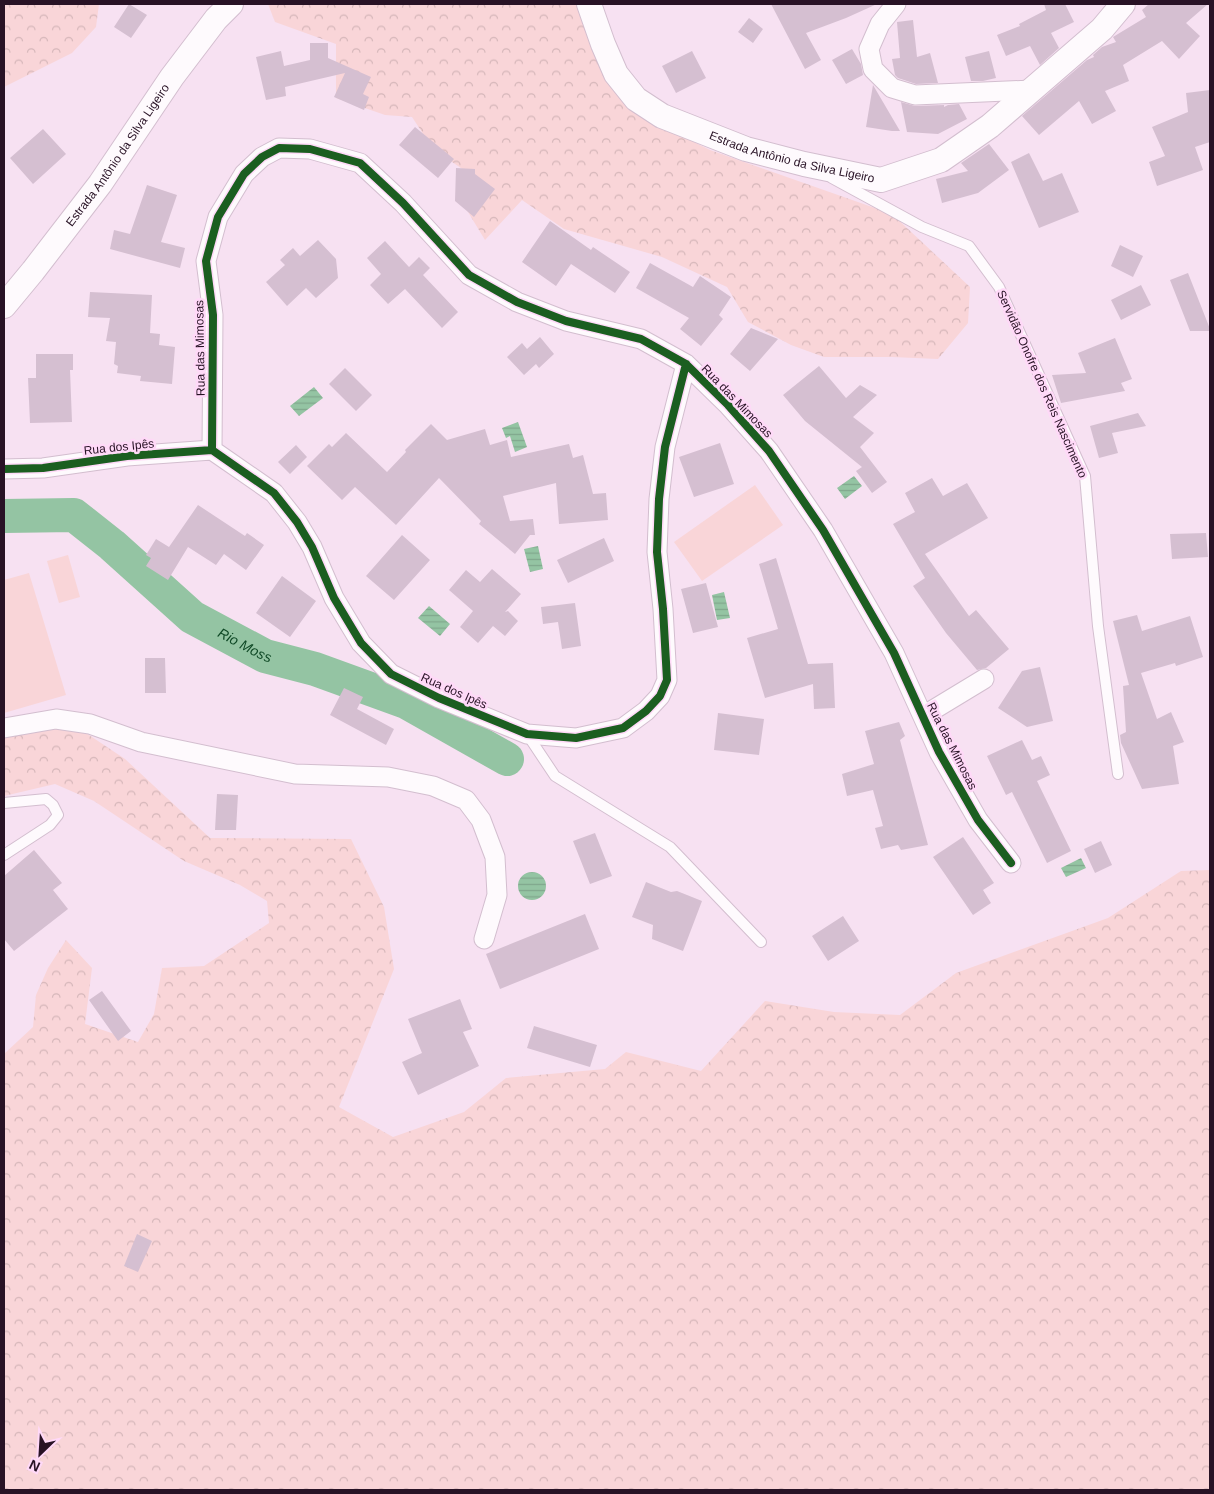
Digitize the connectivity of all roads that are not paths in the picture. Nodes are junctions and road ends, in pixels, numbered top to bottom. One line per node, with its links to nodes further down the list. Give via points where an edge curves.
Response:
1 (589, 4): 6 (street, Estrada Antônio da Silva Ligeiro, via 616,74 636,98 662,116 704,133 746,149)
2 (896, 4): 5 (street, via 880,24 868,50 873,69 892,88 915,95)
3 (1123, 4): 5 (street, Estrada Antônio da Silva Ligeiro, via 1102,29)
4 (219, 9): 7 (street, Estrada Antônio da Silva Ligeiro, via 100,184)
5 (1032, 90): 6 (street, Estrada Antônio da Silva Ligeiro, via 990,126 940,160 881,180)
6 (804, 164): 15 (lane, Servidão Onofre dos Reis Nascimento, via 922,226 969,246 998,287 1086,476 1098,626)
7 (4, 306)
8 (686, 364): 9 (street, Rua das Mimosas, via 641,338 566,321 518,302 469,275 403,203 360,163 310,149 279,148 262,157 244,174 218,217 206,260 213,314); 12 (street, Rua das Mimosas, via 769,451 823,530 894,653); 14 (street, Rua dos Ipês, via 665,447 659,498 657,552 664,609 667,680 660,696 623,728 576,738)
9 (212, 450): 10 (street, Rua dos Ipês, via 128,456 43,468); 14 (street, Rua dos Ipês, via 274,493 297,522 334,598 360,642 391,674 439,698)
10 (4, 469)
11 (984, 679): 12 (street)
12 (923, 716): 18 (street, Rua das Mimosas, via 978,820)
13 (4, 728): 19 (street, via 56,719 90,724 141,742 295,774 388,778 433,786 466,800 482,820 495,857 497,895)
14 (527, 734): 20 (lane, via 555,776 670,847)
15 (1118, 774)
16 (4, 803): 17 (lane, via 46,799 58,815 50,825)
17 (4, 855)
18 (1011, 863)
19 (484, 939)
20 (761, 942)

